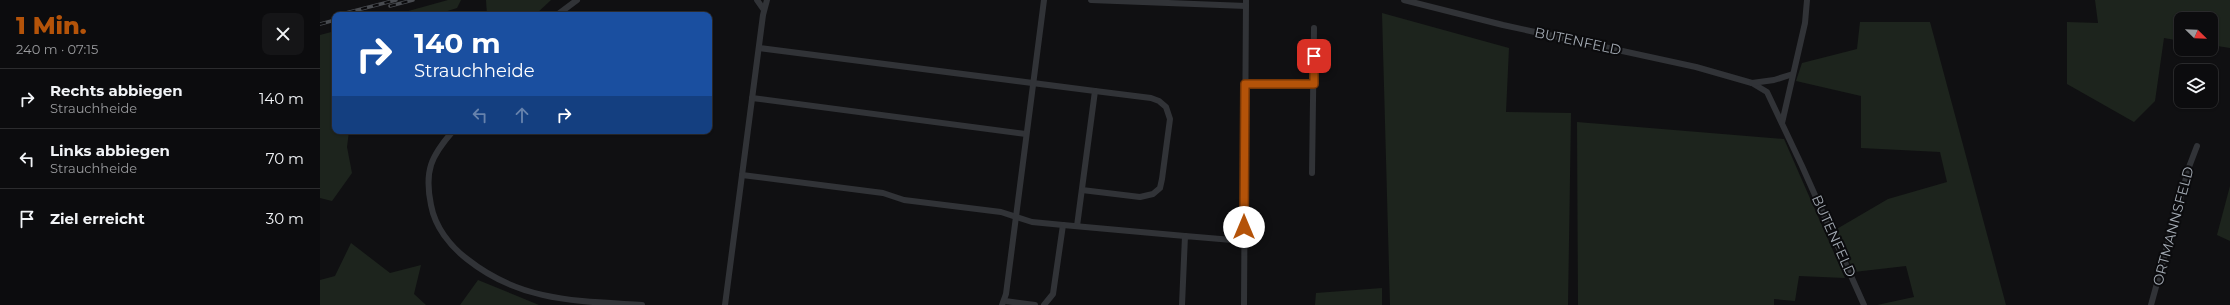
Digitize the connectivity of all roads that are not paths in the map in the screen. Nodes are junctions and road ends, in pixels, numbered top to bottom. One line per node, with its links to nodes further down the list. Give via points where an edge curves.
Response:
1 (577, 0): 10 (street)
2 (757, 0): 9 (street)
3 (767, 0): 9 (street)
4 (1044, 0): 15 (street)
5 (1091, 0): 8 (street)
6 (1404, 0): 14 (street, BUTENFELD, via 1696,67)
7 (1807, 0): 13 (street, via 1805,23)
8 (1246, 3): 16 (street)
9 (764, 10): 12 (street)
10 (561, 12)
11 (1314, 28): 17 (street)
12 (758, 48): 15 (street); 19 (street)
13 (1793, 74): 14 (street, BUTENFELD); 20 (street)
14 (1752, 83): 20 (street, BUTENFELD, via 1767,92)
15 (1033, 84): 18 (street); 22 (street)
16 (1245, 84): 17 (street); 31 (street)
17 (1314, 84): 24 (street)
18 (1095, 91): 26 (street); 26 (street, via 1155,99 1166,107 1170,119 1160,188 1149,197)
19 (752, 98): 22 (street); 25 (street)
20 (1782, 123): 39 (street, BUTENFELD)
21 (451, 134): 33 (street, via 433,156 428,184 434,218 449,241 463,256 492,278 522,290 568,300)
22 (1026, 134): 27 (street)
23 (2196, 146): 40 (street, ORTMANNSFELD)
24 (1312, 172)
25 (742, 175): 27 (street, via 883,193 904,200); 34 (street)
26 (1082, 190): 29 (street)
27 (1016, 216): 28 (street, via 1032,222); 32 (street)
28 (1062, 225): 29 (street); 36 (street, via 1053,294)
29 (1077, 226): 30 (street)
30 (1185, 236): 31 (street); 37 (street)
31 (1244, 241): 38 (street)
32 (1004, 303): 35 (street)
33 (642, 305)
34 (725, 305)
35 (1035, 305)
36 (1044, 305)
37 (1182, 305)
38 (1244, 305)
39 (1864, 305)
40 (2151, 305)

